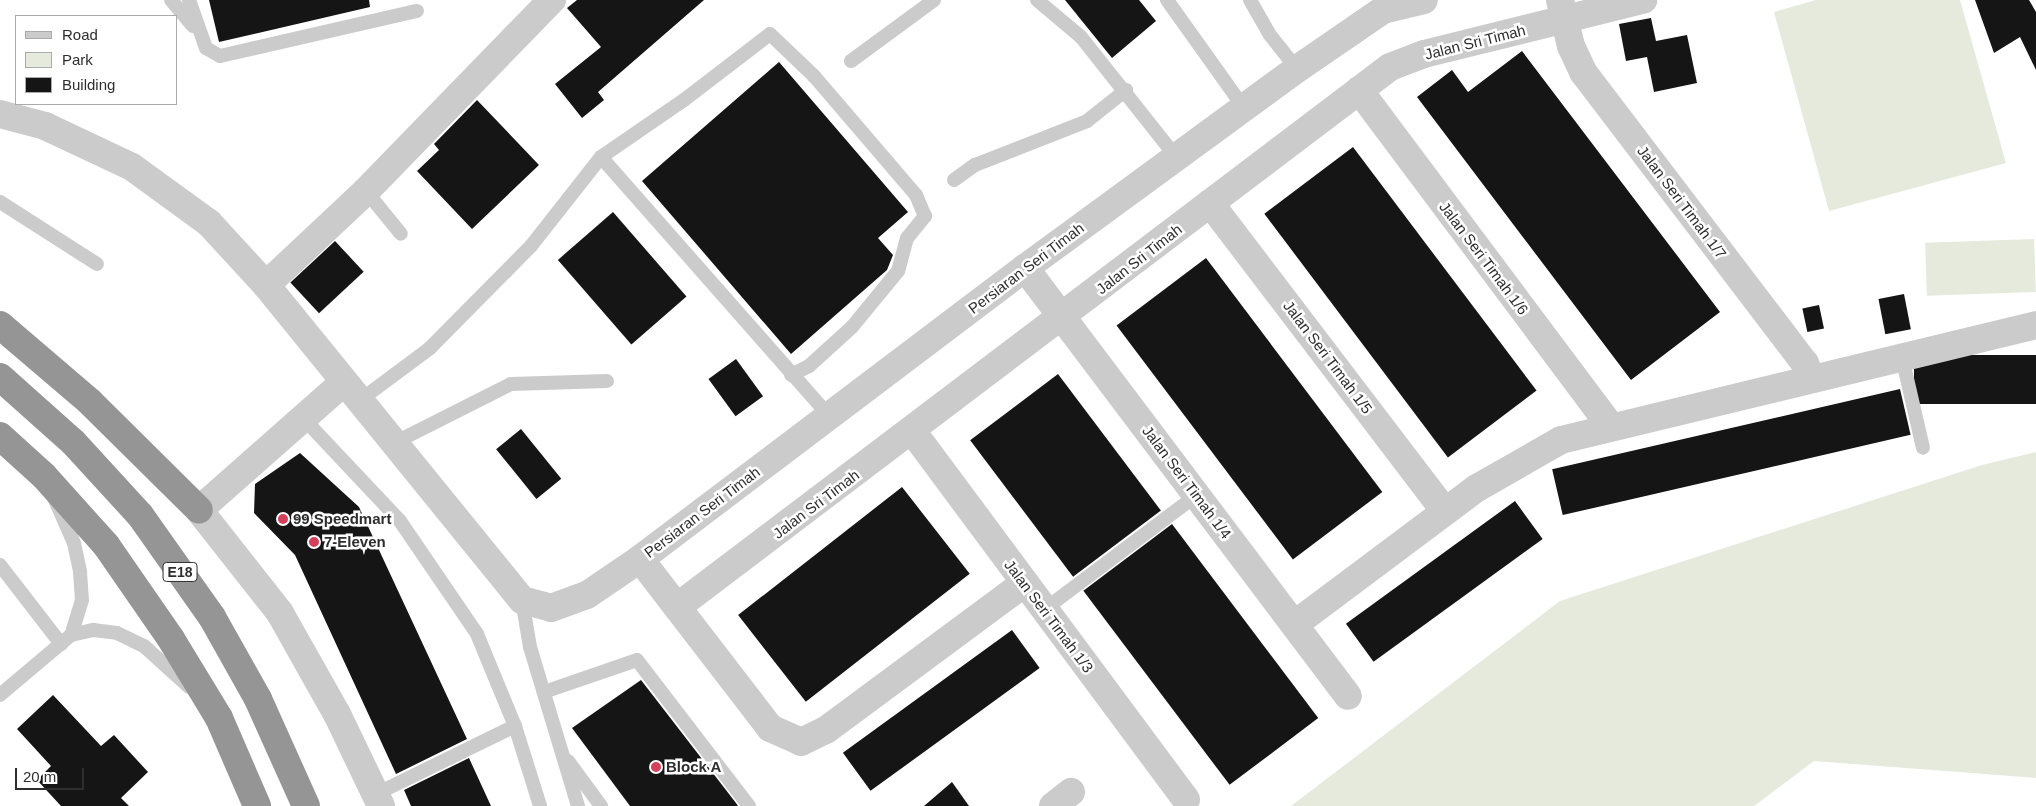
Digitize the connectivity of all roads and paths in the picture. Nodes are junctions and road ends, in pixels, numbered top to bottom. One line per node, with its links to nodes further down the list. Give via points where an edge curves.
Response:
1 (171, 0): 12 (lane)
2 (188, 0): 12 (lane)
3 (552, 0): 22 (street)
4 (934, 0): 13 (lane)
5 (1037, 0): 15 (lane, via 1081,37)
6 (1167, 0): 17 (lane)
7 (1250, 0): 14 (lane, via 1270,35)
8 (1424, 0): 14 (street, Persiaran Seri Timah, via 1382,10)
9 (1643, 0): 10 (street, Jalan Sri Timah)
10 (1563, 10): 16 (street, Jalan Sri Timah, via 1390,67); 35 (street, Jalan Seri Timah 1/7, via 1571,46 1583,72 1805,363)
11 (418, 11): 12 (lane, via 220,56 206,48)
12 (196, 29)
13 (852, 61)
14 (1296, 69): 17 (street, Persiaran Seri Timah)
15 (1126, 90): 20 (lane); 21 (lane, via 1086,121 975,165)
16 (1359, 90): 24 (street, Jalan Sri Timah); 40 (street, Jalan Seri Timah 1/6)
17 (1244, 108): 20 (street, Persiaran Seri Timah)
18 (0, 114): 28 (street, via 45,126 132,167 209,223)
19 (601, 157): 33 (lane); 33 (lane, via 684,100 770,34 814,76 916,195 925,216 907,238 898,271 852,327 809,366); 37 (lane, via 531,246 430,348)
20 (1176, 157): 27 (street, Persiaran Seri Timah)
21 (954, 180)
22 (366, 191): 25 (lane); 28 (street)
23 (0, 202): 26 (lane)
24 (1210, 203): 29 (street, Jalan Sri Timah); 48 (street, Jalan Seri Timah 1/5)
25 (401, 234)
26 (97, 264)
27 (1025, 268): 29 (street, Jalan Seri Timah 1/4); 38 (street, Persiaran Seri Timah)
28 (266, 285): 37 (street)
29 (1063, 318): 41 (street, Jalan Sri Timah); 46 (street, Jalan Seri Timah 1/4)
30 (0, 325): 47 (highway, via 90,402)
31 (2036, 325): 32 (street)
32 (1902, 357): 35 (street); 44 (lane)
33 (791, 375): 38 (lane)
34 (0, 377): 66 (highway, E18, via 73,442 140,516 217,625 258,699)
35 (1812, 379): 40 (street)
36 (607, 381): 43 (lane, via 511,384)
37 (352, 391): 39 (street); 43 (street)
38 (828, 416): 49 (street, Persiaran Seri Timah)
39 (303, 418): 47 (street); 61 (lane, via 400,521 477,634)
40 (1610, 426): 48 (street, via 1561,440)
41 (913, 432): 51 (street, Jalan Seri Timah 1/3); 53 (street, Jalan Sri Timah)
42 (0, 436): 45 (highway)
43 (394, 443): 52 (street)
44 (1923, 448)
45 (44, 476): 56 (lane, via 74,543 80,572 82,600); 60 (highway, via 106,545 172,639)
46 (1196, 495): 54 (lane); 55 (street, Jalan Seri Timah 1/4)
47 (198, 510): 63 (street, via 280,613 337,714)
48 (1445, 510): 55 (street)
49 (640, 559): 52 (street, Persiaran Seri Timah, via 587,595 551,608); 53 (street)
50 (0, 565): 56 (lane)
51 (1025, 583): 53 (street, via 826,730 801,742 770,728); 54 (street, Jalan Seri Timah 1/3)
52 (522, 600): 57 (lane)
53 (678, 607)
54 (1045, 610): 64 (street, Jalan Seri Timah 1/3)
55 (1295, 624): 59 (street, Jalan Seri Timah 1/4)
56 (66, 639): 58 (lane); 60 (lane, via 93,630 117,633 144,646)
57 (544, 692): 62 (lane); 70 (lane, via 636,660)
58 (0, 695)
59 (1348, 696)
60 (219, 718): 65 (highway)
61 (515, 726): 63 (lane); 67 (lane)
62 (562, 752): 68 (lane); 69 (lane)
63 (378, 800)
64 (1186, 800)
65 (256, 806)
66 (306, 806)
67 (540, 806)
68 (578, 806)
69 (601, 806)
70 (749, 806)

